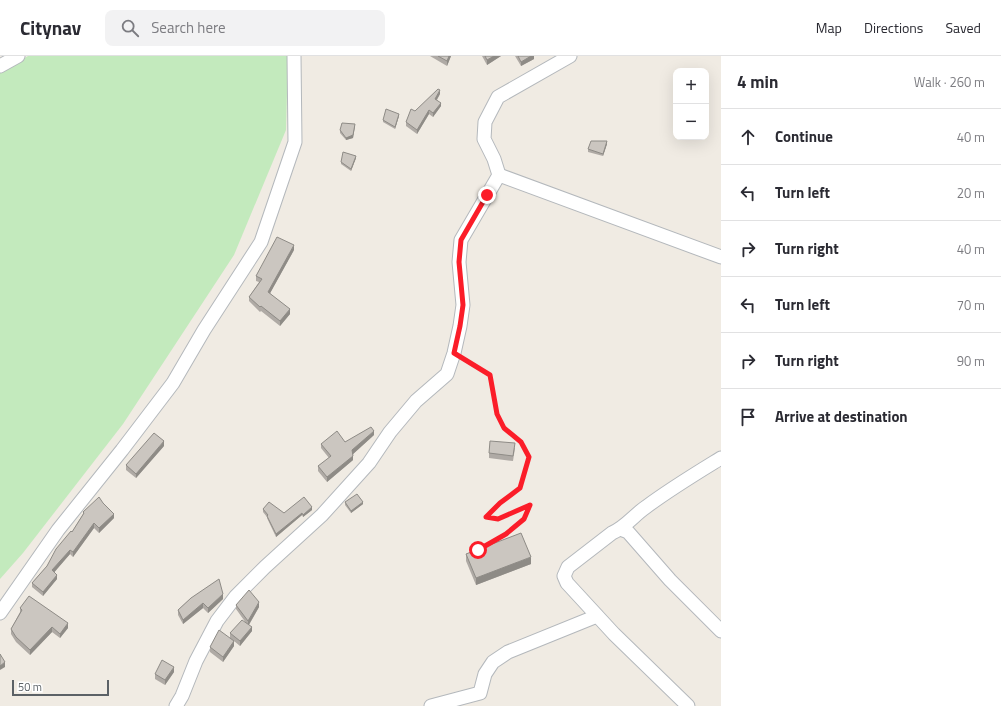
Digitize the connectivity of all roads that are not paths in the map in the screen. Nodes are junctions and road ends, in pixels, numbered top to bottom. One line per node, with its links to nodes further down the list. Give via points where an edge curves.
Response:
1 (18, 56): 4 (street)
2 (294, 56): 9 (street, via 295,142 261,242 173,383 58,530)
3 (570, 56): 5 (street, via 498,96 485,122 484,139)
4 (0, 66)
5 (499, 175): 6 (street); 12 (street, via 461,240 459,262 463,305 454,353 447,374 416,401 390,432 369,464 322,515 236,596 217,621)
6 (721, 257)
7 (721, 458): 8 (street, via 672,488)
8 (620, 529): 10 (street, via 568,567 564,576 567,583); 11 (street, via 628,532 670,580)
9 (0, 613)
10 (597, 616): 13 (street, via 508,652 493,662 485,674 480,693); 14 (street)
11 (721, 631)
12 (176, 706)
13 (431, 706)
14 (688, 706)

